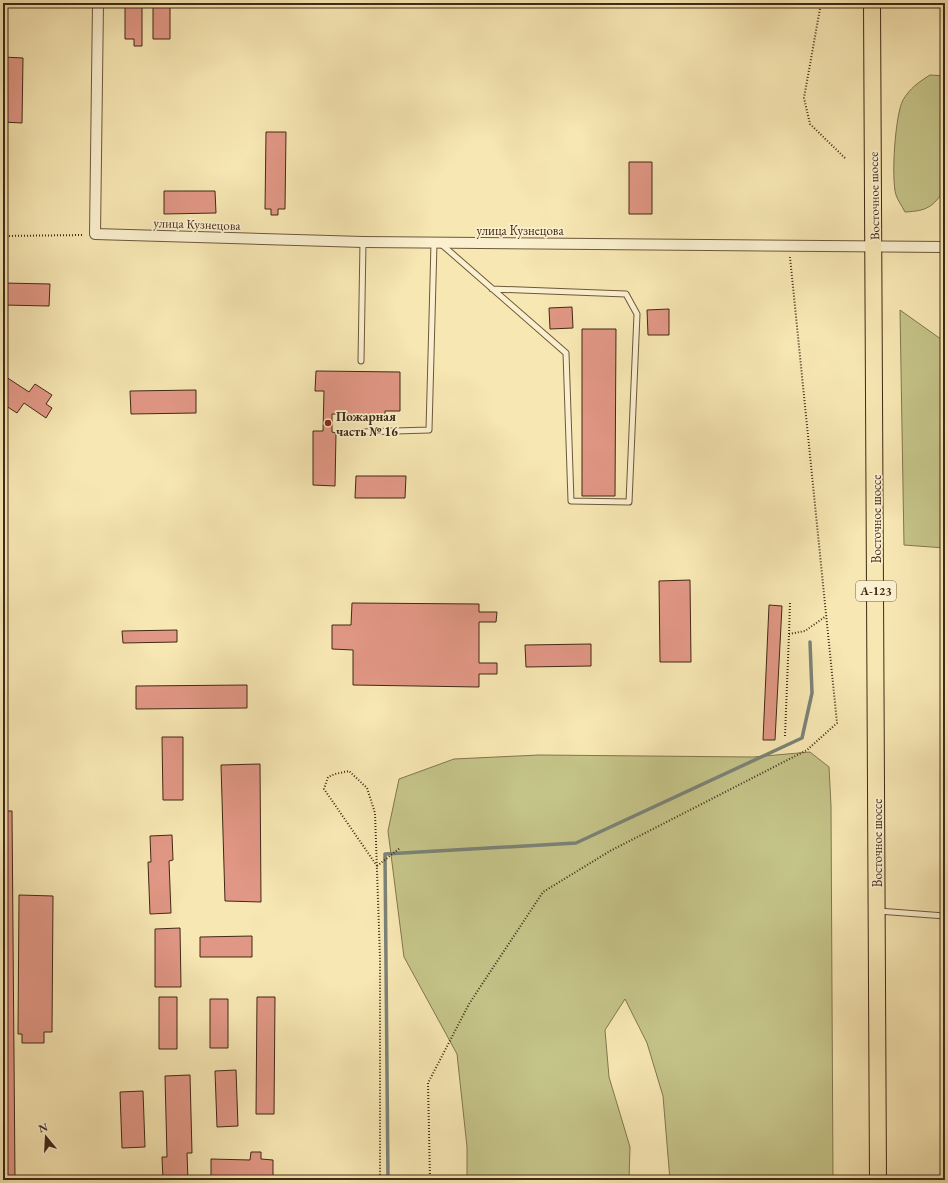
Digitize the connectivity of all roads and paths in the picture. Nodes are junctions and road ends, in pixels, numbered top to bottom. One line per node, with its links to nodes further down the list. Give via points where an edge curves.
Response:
1 (98, 3): 7 (street)
2 (810, 3): 5 (path)
3 (821, 3): 5 (path)
4 (872, 3): 12 (main road, Восточное шоссе / А-123)
5 (820, 7): 6 (path, via 804,98 810,124)
6 (846, 159)
7 (95, 234): 8 (path); 9 (street, улица Кузнецова)
8 (3, 236)
9 (363, 242): 10 (street, улица Кузнецова); 15 (lane)
10 (436, 243): 11 (street, улица Кузнецова); 14 (lane); 16 (lane, via 429,430)
11 (789, 245): 12 (street, улица Кузнецова); 18 (path)
12 (874, 246): 13 (street, улица Кузнецова); 23 (main road, Восточное шоссе / А-123)
13 (945, 247)
14 (492, 289): 14 (lane, via 566,353 571,501 629,502 637,314 626,294)
15 (361, 361)
16 (361, 432)
17 (790, 602): 19 (path)
18 (826, 616): 19 (path, via 805,631); 26 (path, via 837,723 807,750 610,851 543,892 469,1004 428,1083)
19 (789, 634): 20 (path)
20 (785, 736)
21 (400, 848): 22 (path)
22 (377, 866): 22 (path, via 375,813 367,788 349,771 335,774 328,778 324,789); 25 (path, via 380,966)
23 (877, 911): 24 (lane); 27 (main road, Восточное шоссе / А-123)
24 (945, 916)
25 (380, 1180)
26 (430, 1180)
27 (878, 1180)

